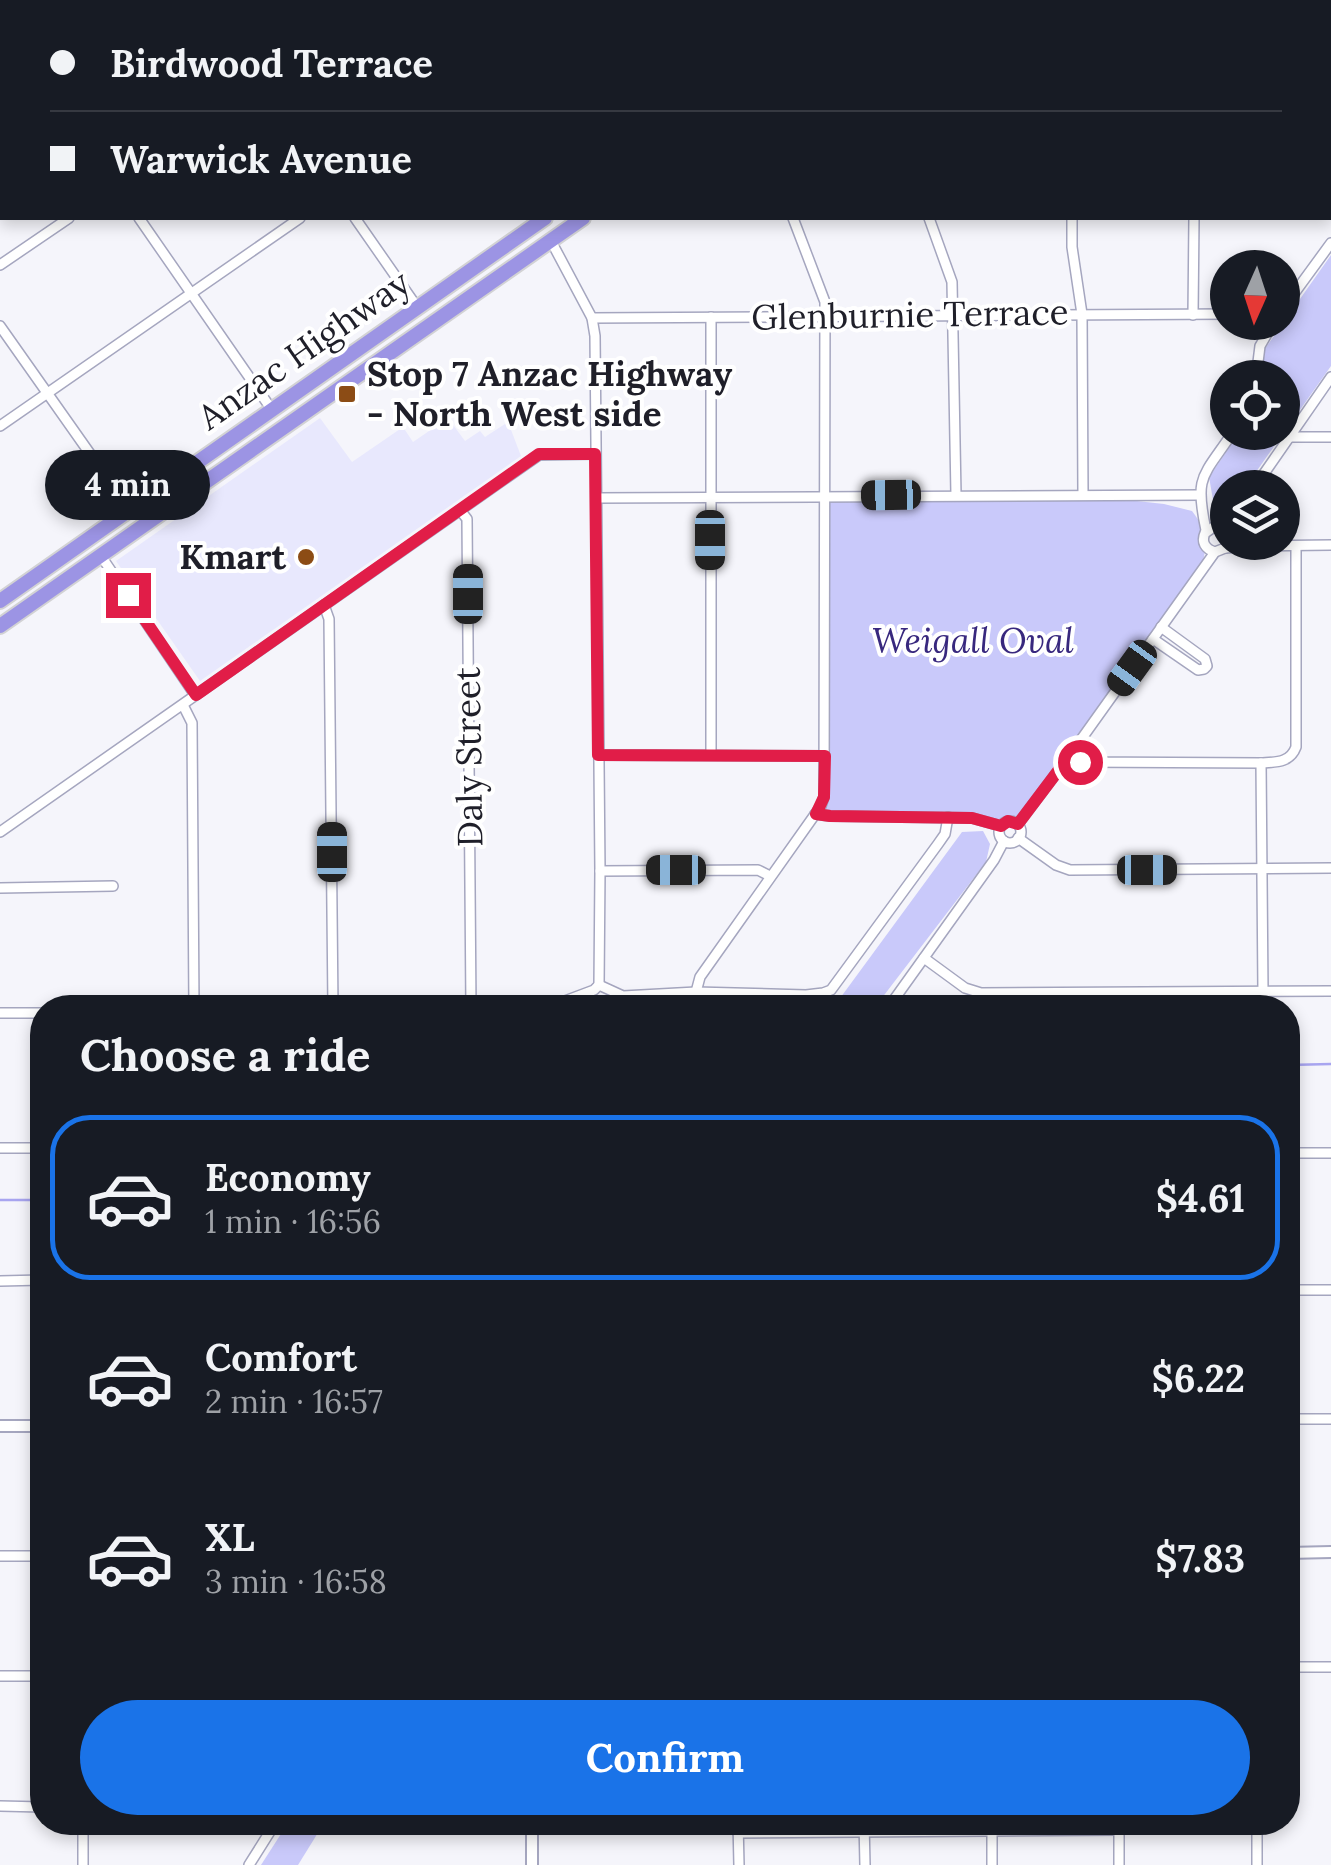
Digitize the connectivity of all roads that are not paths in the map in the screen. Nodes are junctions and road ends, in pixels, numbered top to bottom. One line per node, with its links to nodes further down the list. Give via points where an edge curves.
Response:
1 (66, 220): 15 (street)
2 (141, 220): 18 (street)
3 (297, 220): 18 (street)
4 (356, 220): 19 (street)
5 (543, 220): 14 (highway, Anzac Highway)
6 (546, 220): 12 (street)
7 (580, 220): 12 (highway, Anzac Highway)
8 (795, 220): 22 (street)
9 (930, 220): 20 (street, via 952,282)
10 (1072, 220): 21 (street)
11 (1194, 220): 23 (street)
12 (551, 241): 16 (highway, Anzac Highway); 26 (street)
13 (1331, 243): 17 (street)
14 (479, 264): 16 (highway); 19 (highway, Anzac Highway)
15 (0, 265)
16 (492, 282): 29 (highway, Anzac Highway)
17 (1300, 285)
18 (192, 294): 31 (street); 32 (street)
19 (417, 307): 28 (highway, Anzac Highway)
20 (954, 314): 21 (street, Glenburnie Terrace); 22 (street, Glenburnie Terrace); 40 (street)
21 (1082, 314): 23 (street, Glenburnie Terrace); 41 (street)
22 (826, 315): 25 (street, Glenburnie Terrace); 43 (street)
23 (1193, 315): 24 (street, Glenburnie Terrace)
24 (1210, 315)
25 (711, 317): 26 (street, Glenburnie Terrace); 45 (street)
26 (592, 318): 39 (street)
27 (0, 326): 31 (street)
28 (363, 346): 29 (highway, via 368,354); 32 (highway, Anzac Highway)
29 (386, 355): 33 (highway, Anzac Highway)
30 (1331, 377): 34 (street)
31 (47, 393): 35 (street); 46 (street)
32 (272, 410): 33 (highway); 46 (highway, Anzac Highway)
33 (306, 412): 51 (highway, Anzac Highway)
34 (1300, 421)
35 (0, 426)
36 (1300, 436): 37 (street)
37 (1331, 436)
38 (1221, 450): 42 (street)
39 (595, 454): 44 (street); 47 (street, via 539,454)
40 (956, 495): 41 (street); 43 (street)
41 (1083, 495): 42 (street)
42 (1200, 495): 48 (street)
43 (826, 496): 45 (street); 66 (street)
44 (597, 498): 45 (street); 64 (street)
45 (710, 498): 63 (street)
46 (128, 509): 54 (highway, Anzac Highway)
47 (460, 510): 57 (street); 89 (street, Daly Street, via 467,519)
48 (1210, 511)
49 (1331, 545): 50 (street)
50 (1300, 546)
51 (101, 556): 55 (highway, Anzac Highway); 61 (street)
52 (1210, 560): 59 (street)
53 (1296, 560): 67 (street, via 1296,746 1290,758)
54 (45, 569): 55 (highway); 56 (highway, Anzac Highway)
55 (58, 586): 58 (highway, Anzac Highway)
56 (0, 601)
57 (324, 605): 61 (street); 88 (street)
58 (0, 626)
59 (1161, 627): 60 (street); 60 (street, via 1206,666 1198,670)
60 (1153, 639): 65 (street)
61 (196, 695): 62 (street)
62 (183, 705): 72 (street); 87 (street, via 192,722)
63 (711, 754): 64 (street); 66 (street)
64 (598, 755): 77 (street)
65 (1070, 755): 67 (street, via 1080,762); 70 (street)
66 (825, 756): 68 (street)
67 (1261, 763): 76 (street)
68 (818, 809): 69 (street, via 830,816); 78 (street)
69 (948, 817): 71 (street); 83 (street, via 945,834 831,990)
70 (1018, 824): 71 (street); 73 (street)
71 (1001, 826): 74 (street)
72 (0, 832)
73 (1018, 838): 74 (street); 76 (street, via 1063,869)
74 (1004, 841): 81 (street)
75 (1331, 868): 76 (street)
76 (1262, 869): 84 (street)
77 (600, 870): 78 (street, via 758,870); 82 (street)
78 (770, 876): 83 (street)
79 (113, 886): 80 (street)
80 (0, 888)
81 (924, 958): 86 (street, via 974,992); 93 (street)
82 (599, 985): 90 (street); 91 (street)
83 (696, 992): 92 (street)
84 (1263, 992): 85 (street); 86 (street)
85 (1331, 992)
86 (1110, 993)
87 (194, 995)
88 (333, 995)
89 (472, 995)
90 (581, 995)
91 (613, 995)
92 (674, 995)
93 (897, 995)
94 (0, 1014): 95 (street)
95 (30, 1014)
96 (0, 1148): 97 (street)
97 (30, 1148)
98 (1300, 1153): 99 (street)
99 (1331, 1153)
100 (0, 1280): 101 (street)
101 (30, 1280)
102 (1300, 1290): 103 (street)
103 (1331, 1290)
104 (1331, 1419): 105 (street)
105 (1300, 1420)
106 (0, 1426): 107 (street)
107 (30, 1426)
108 (1300, 1552): 109 (street)
109 (1331, 1552)
110 (0, 1556): 111 (street)
111 (30, 1556)
112 (1300, 1667): 113 (street)
113 (1331, 1667)
114 (0, 1676): 115 (street)
115 (30, 1676)
116 (0, 1806): 117 (street)
117 (30, 1806)
118 (83, 1835): 126 (street)
119 (268, 1835): 127 (street)
120 (532, 1835): 128 (street)
121 (738, 1835): 129 (street)
122 (864, 1835): 130 (street)
123 (992, 1835): 131 (street)
124 (1120, 1835): 132 (street)
125 (1257, 1835): 133 (street)
126 (83, 1865)
127 (249, 1865)
128 (532, 1865)
129 (739, 1865)
130 (865, 1865)
131 (992, 1865)
132 (1119, 1865)
133 (1257, 1865)

